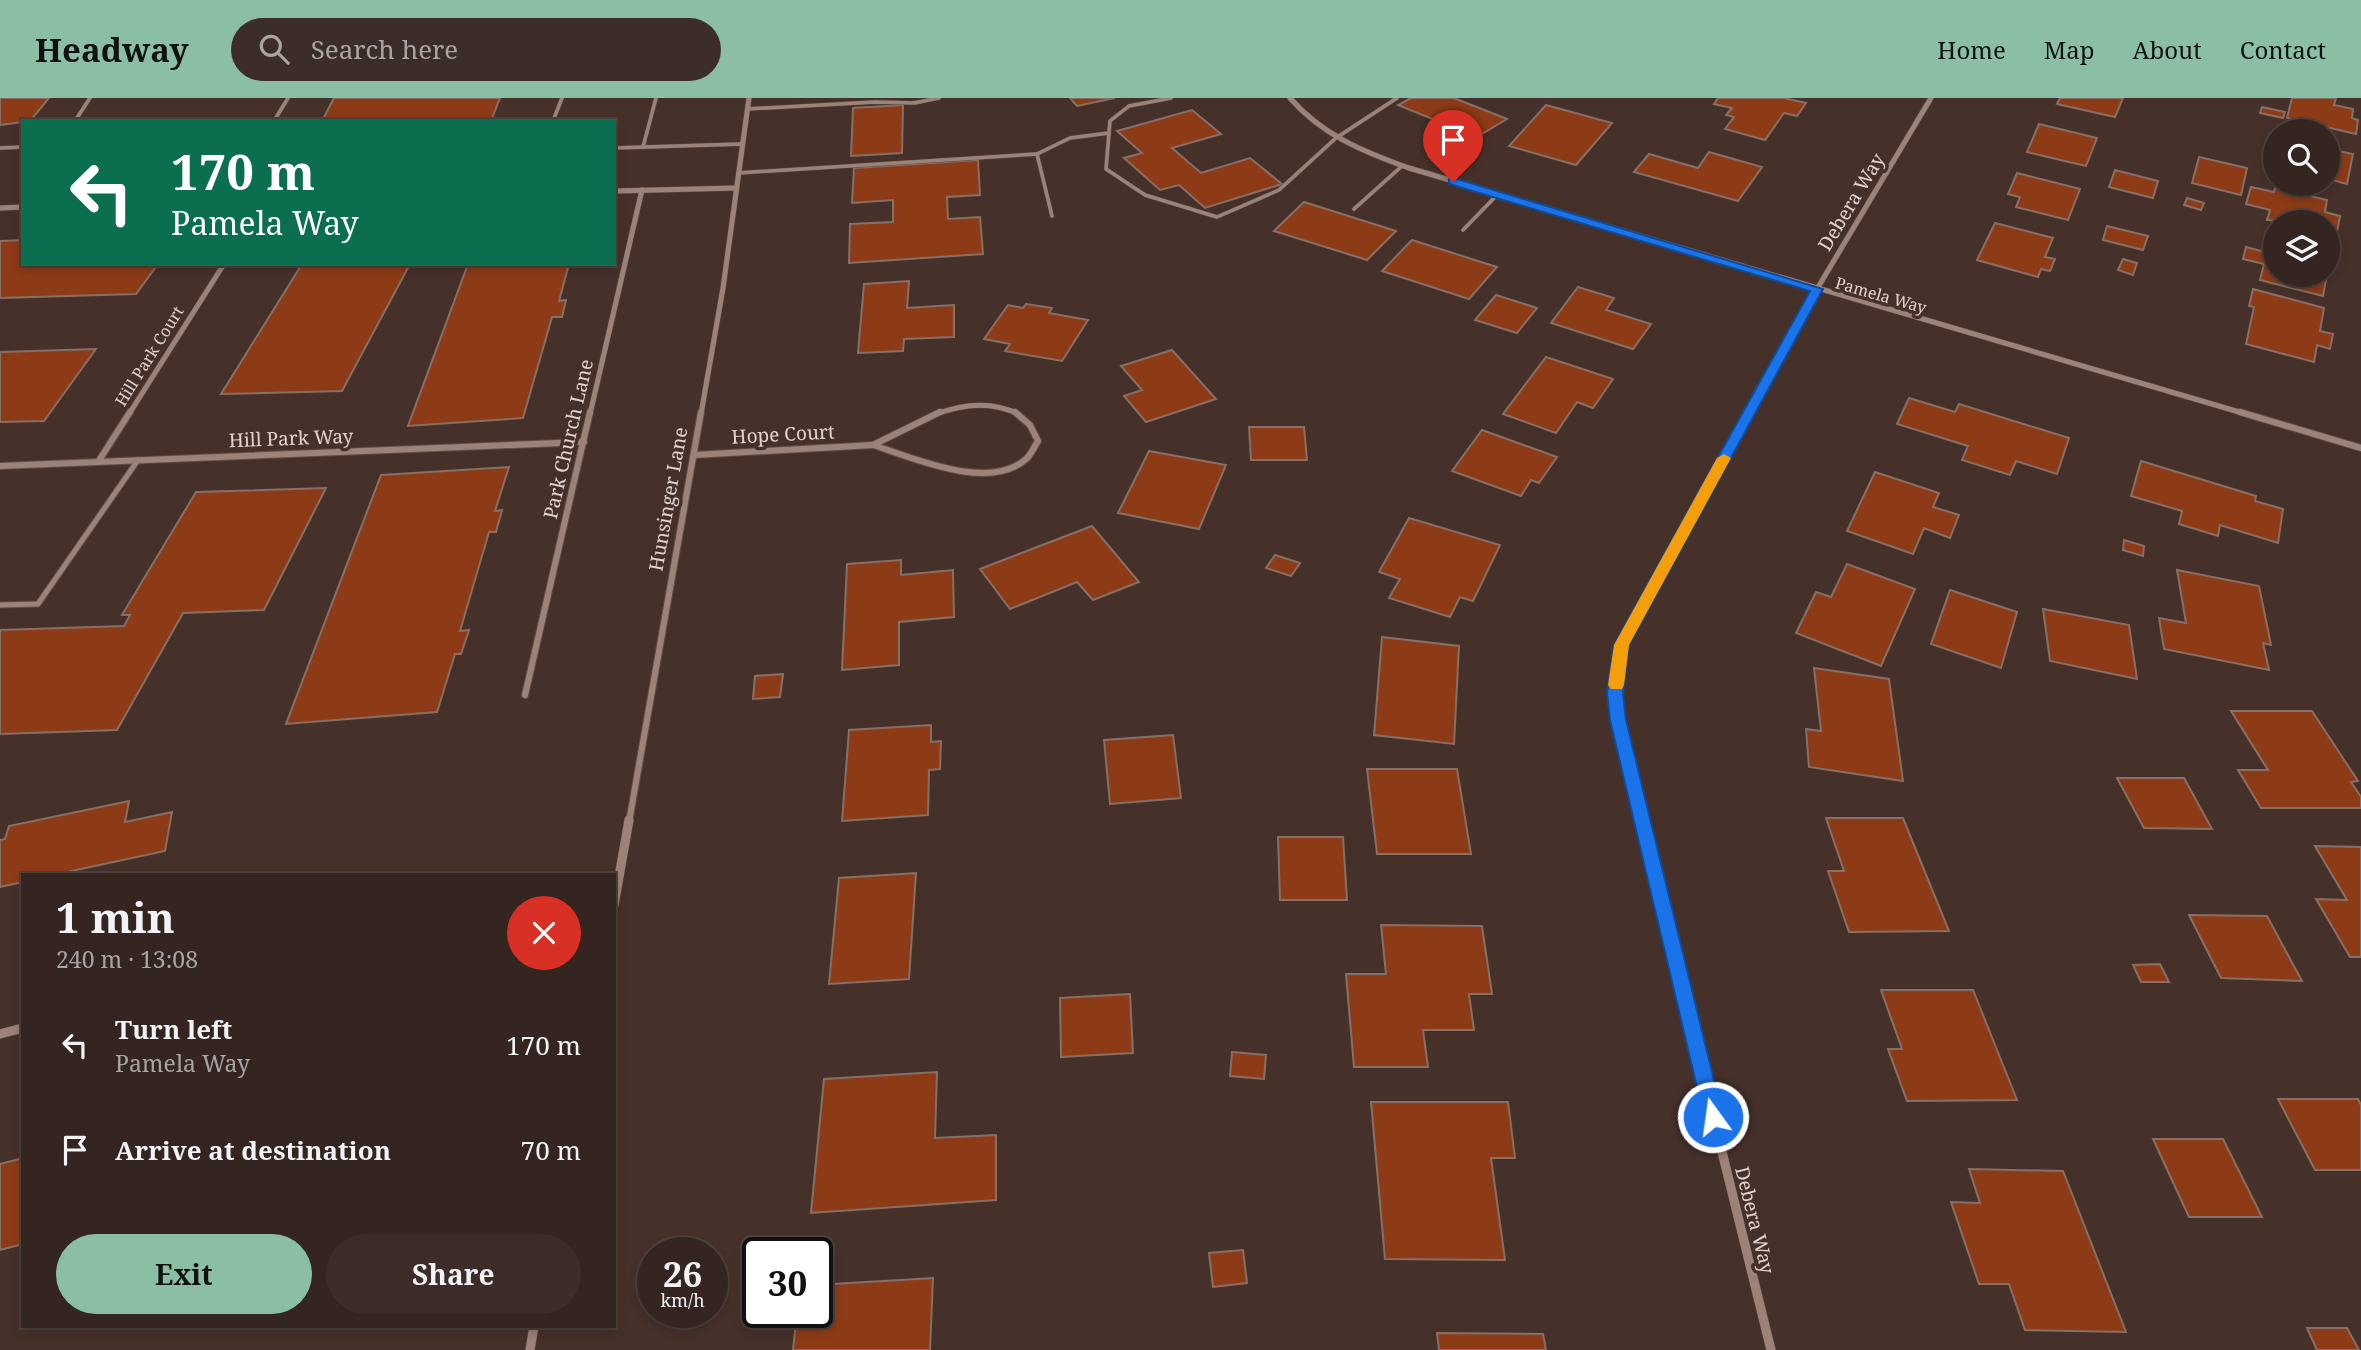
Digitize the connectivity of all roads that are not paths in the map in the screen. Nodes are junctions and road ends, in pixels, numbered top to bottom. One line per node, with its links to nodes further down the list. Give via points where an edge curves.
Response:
1 (90, 98): 12 (lane)
2 (288, 98): 13 (lane)
3 (562, 98): 14 (lane)
4 (656, 98): 19 (lane)
5 (749, 98): 11 (street, Hunsinger Lane)
6 (939, 98): 11 (lane, via 914,103)
7 (1171, 98): 15 (lane, via 1129,106 1110,121)
8 (1290, 98): 16 (street, Pamela Way)
9 (1397, 98): 16 (lane)
10 (1931, 98): 35 (street, Debera Way)
11 (747, 109): 17 (street, Hunsinger Lane)
12 (76, 119)
13 (275, 119)
14 (554, 119)
15 (1109, 133): 16 (lane, via 1106,169 1144,195 1217,217 1279,190); 22 (lane, via 1070,138)
16 (1336, 138): 23 (street, Pamela Way)
17 (742, 144): 19 (lane); 24 (street, Hunsinger Lane)
18 (21, 147): 20 (lane)
19 (643, 147): 21 (lane)
20 (0, 148)
21 (616, 148)
22 (1037, 154): 24 (lane); 32 (lane)
23 (1402, 166): 28 (street, Pamela Way); 31 (lane)
24 (738, 173): 25 (street, Hunsinger Lane)
25 (736, 188): 26 (street); 39 (street, Hunsinger Lane)
26 (642, 190): 27 (street); 36 (street, Park Church Lane)
27 (616, 191)
28 (1497, 195): 33 (lane); 35 (street, Pamela Way)
29 (21, 207): 30 (street)
30 (0, 208)
31 (1353, 209)
32 (1052, 216)
33 (1463, 230)
34 (223, 266): 41 (street, Hill Park Court)
35 (1817, 289): 38 (street, Pamela Way); 50 (street, Debera Way, via 1621,645 1615,693 1646,845)
36 (584, 442): 40 (street, Hill Park Way); 44 (street, Park Church Lane)
37 (873, 445): 37 (street, Hope Court, via 976,474 1006,470 1026,459 1038,441 1033,426 1015,411 987,402 937,413); 39 (street, Hope Court)
38 (2361, 448)
39 (694, 455): 45 (street, Hunsinger Lane)
40 (138, 460): 41 (street, Hill Park Way); 43 (lane, via 38,604)
41 (98, 462): 42 (street, Hill Park Way)
42 (2, 468)
43 (0, 605)
44 (525, 695)
45 (616, 886)
46 (21, 1029): 47 (street)
47 (0, 1034)
48 (534, 1328): 49 (street)
49 (530, 1350)
50 (1771, 1350)

